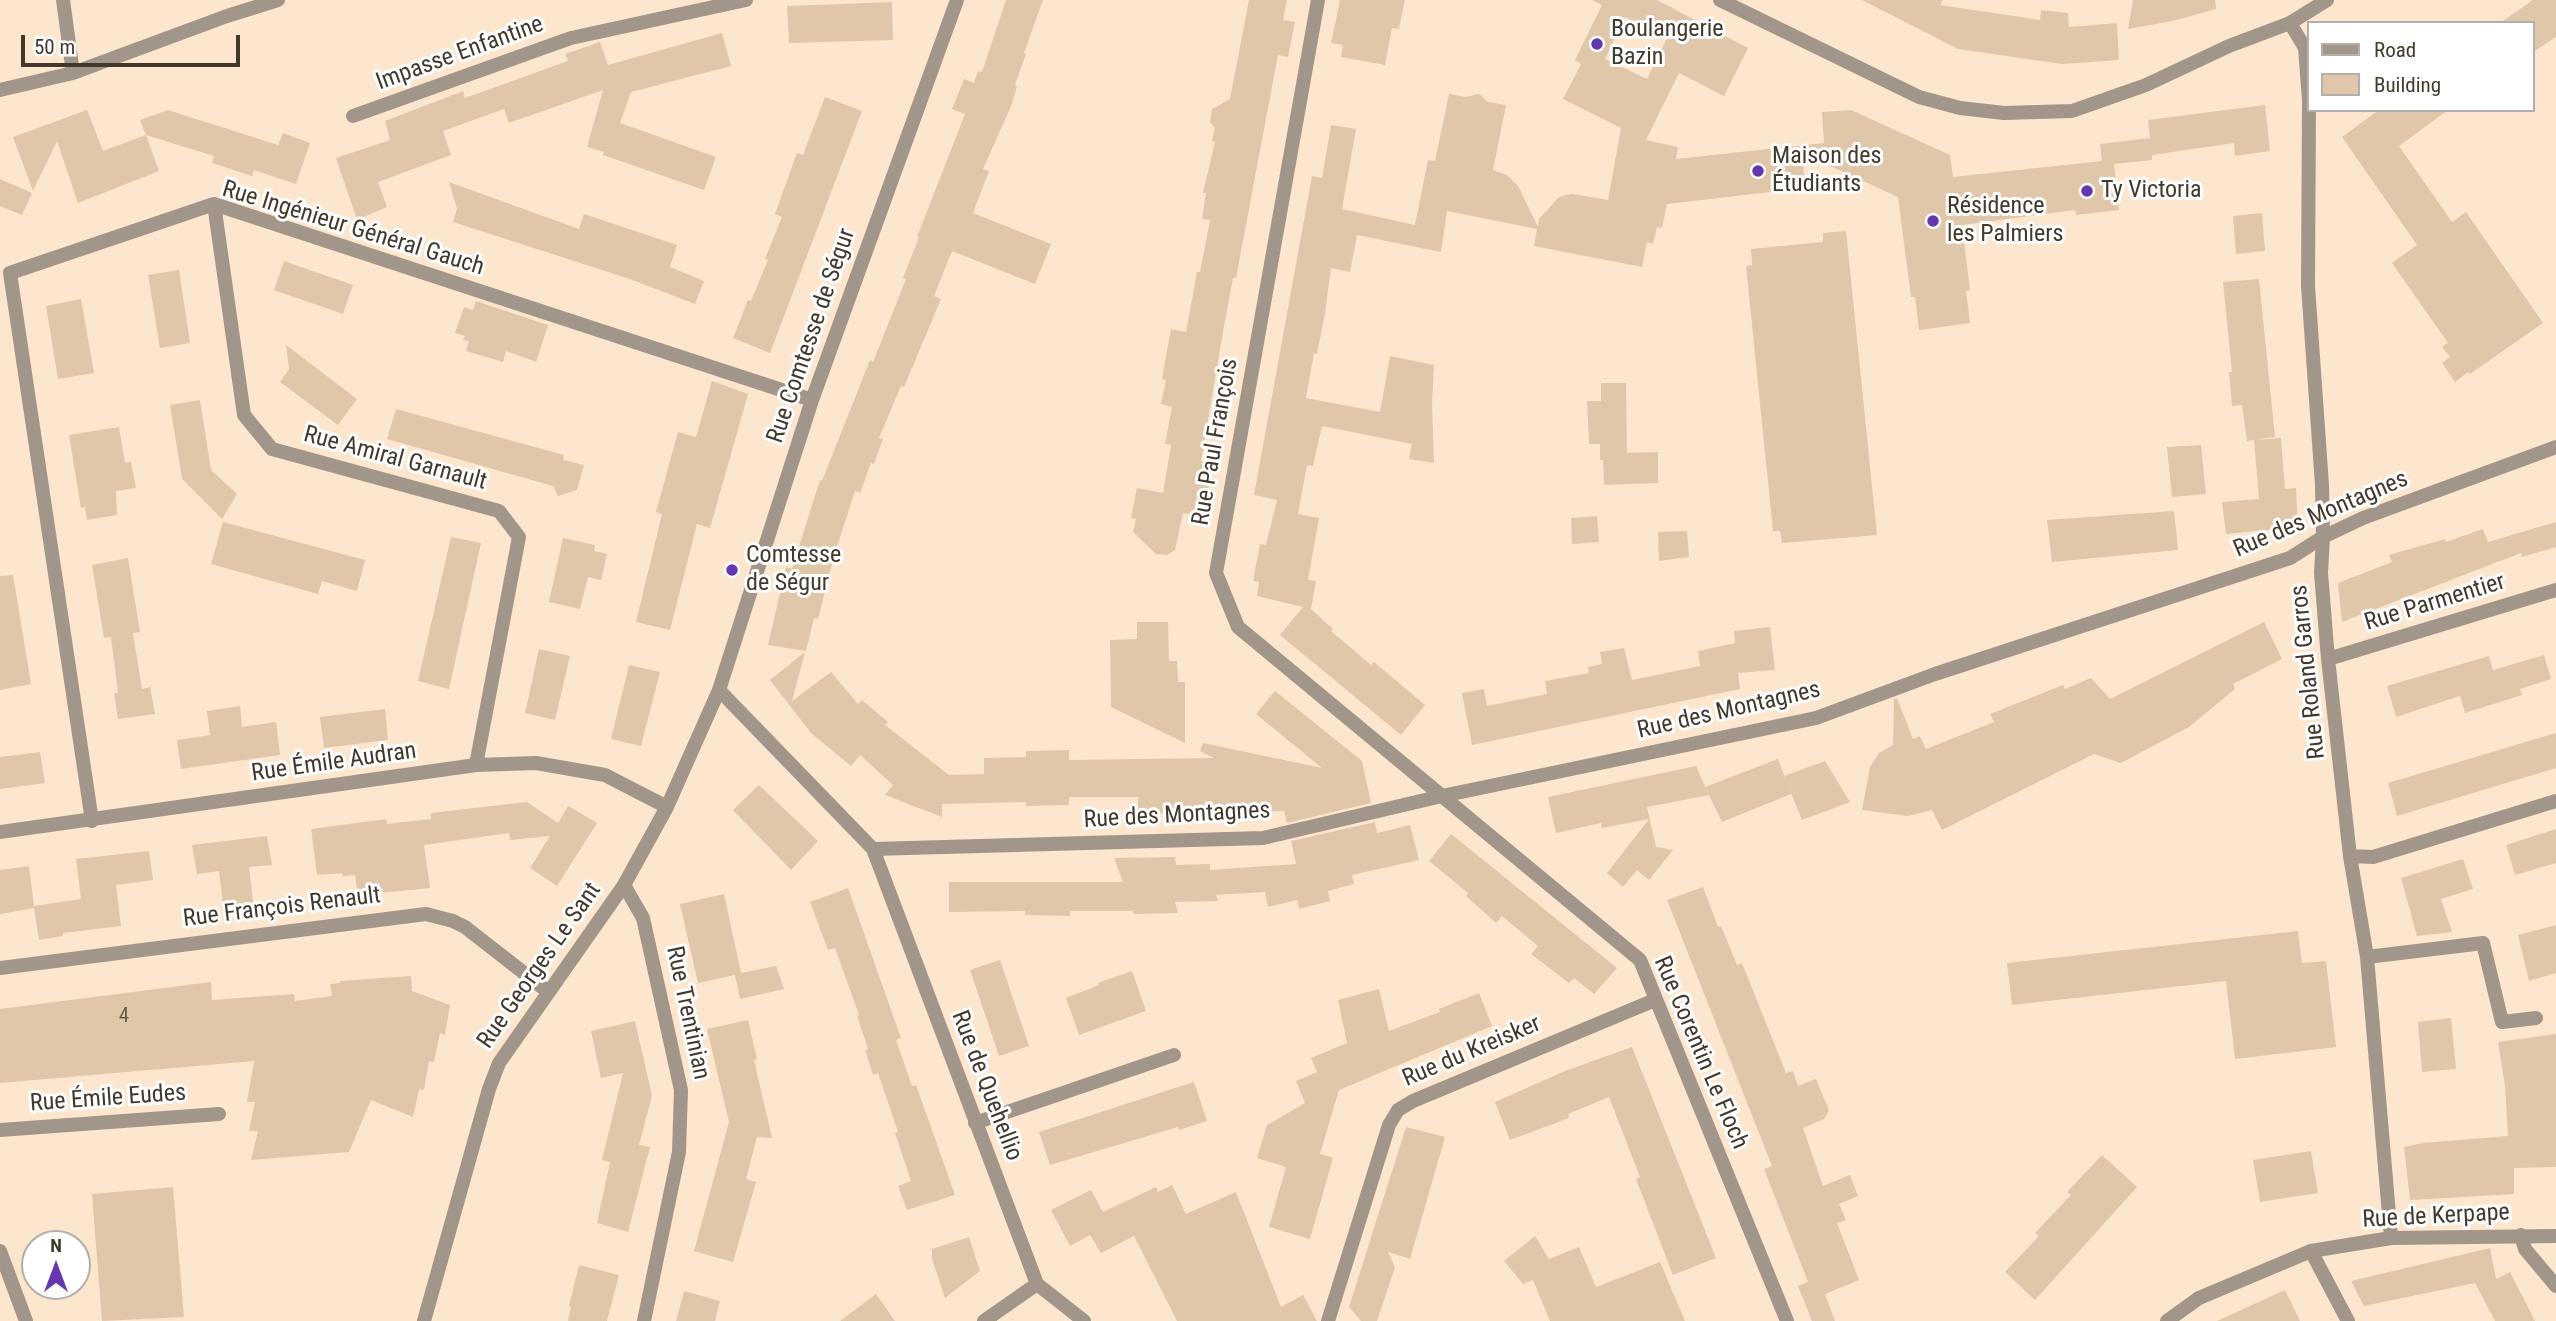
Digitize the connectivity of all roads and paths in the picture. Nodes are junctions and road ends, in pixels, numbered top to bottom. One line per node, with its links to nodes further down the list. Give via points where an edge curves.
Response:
1 (62, 0): 9 (street)
2 (278, 0): 9 (street)
3 (746, 0): 13 (street, Impasse Enfantine, via 571,38)
4 (957, 0): 15 (street, Rue Comtesse de Ségur)
5 (1318, 0): 22 (street, Rue Paul François, via 1216,573 1238,627)
6 (1720, 0): 8 (street, via 1919,97 2004,113 2073,111)
7 (2327, 0): 8 (street)
8 (2290, 23): 10 (street, Rue Roland Garros, via 2305,48)
9 (73, 73): 11 (street)
10 (2308, 87)
11 (0, 89)
12 (2309, 112): 17 (street, Rue Roland Garros, via 2308,286)
13 (353, 116)
14 (214, 204): 15 (street, Rue Ingénieur Général Gauch); 21 (street, Rue Amiral Garnault, via 244,415 272,449 499,511 519,537); 25 (street, Rue Ingénieur Général Gauch, via 10,273)
15 (811, 400): 20 (street, Rue Comtesse de Ségur)
16 (2556, 447): 17 (street, Rue des Montagnes)
17 (2323, 537): 19 (street, Rue Roland Garros); 22 (street, Rue des Montagnes, via 2290,558 1934,674 1816,718)
18 (2556, 590): 19 (street, Rue Parmentier)
19 (2328, 659): 28 (street, Rue Roland Garros)
20 (719, 690): 24 (street, Rue Comtesse de Ségur); 27 (street)
21 (476, 765): 24 (street, Rue Émile Audran, via 536,763 605,775); 25 (street, Rue Émile Audran)
22 (1442, 796): 27 (street, Rue des Montagnes, via 1262,838); 33 (street, Rue Corentin Le Floch, via 1640,960)
23 (2556, 801): 28 (street, via 2373,858)
24 (667, 807): 29 (street, Rue Georges Le Sant)
25 (92, 821): 26 (street, Rue Émile Audran)
26 (0, 832)
27 (873, 849): 37 (street, Rue de Quehellio)
28 (2350, 856): 30 (street, Rue Roland Garros)
29 (624, 885): 32 (street, Rue Georges Le Sant); 48 (street, Rue Trentinian, via 643,918 681,1090 679,1152)
30 (2367, 957): 34 (street, via 2483,943 2502,1022); 41 (street, Rue Roland Garros)
31 (0, 968): 32 (street, Rue François Renault, via 426,914 465,927)
32 (547, 991): 47 (street, Rue Georges Le Sant, via 499,1063 489,1089)
33 (1655, 1000): 51 (street, Rue du Kreisker, via 1398,1110 1389,1125); 52 (street, Rue Corentin Le Floch)
34 (2536, 1018)
35 (1174, 1055): 37 (street)
36 (219, 1114): 38 (street, Rue Émile Eudes)
37 (975, 1123): 44 (street, Rue de Quehellio)
38 (0, 1130)
39 (2521, 1235): 40 (street, Rue de Kerpape); 41 (street, Rue de Kerpape); 45 (street, via 2525,1249)
40 (2556, 1236)
41 (2391, 1238): 43 (street, Rue de Kerpape)
42 (0, 1251): 46 (street)
43 (2311, 1251): 53 (street, Rue de Kerpape, via 2199,1298); 54 (street)
44 (1037, 1284): 49 (street); 50 (street)
45 (2556, 1286)
46 (26, 1321)
47 (424, 1321)
48 (644, 1321)
49 (984, 1321)
50 (1084, 1321)
51 (1328, 1321)
52 (1787, 1321)
53 (2167, 1321)
54 (2348, 1321)

